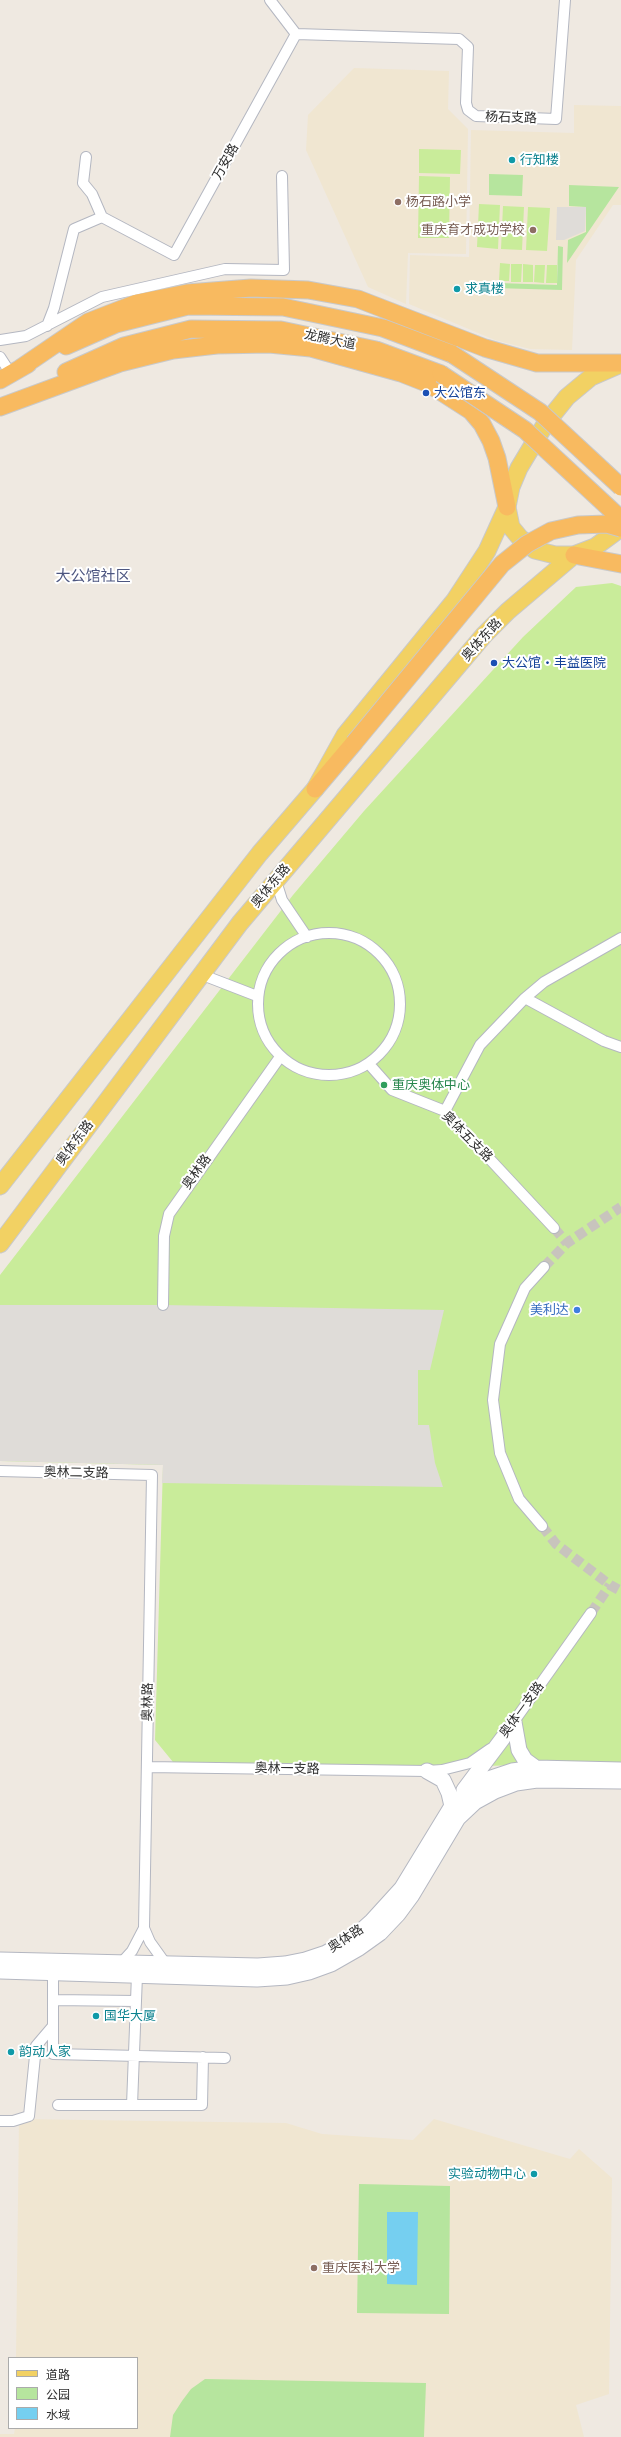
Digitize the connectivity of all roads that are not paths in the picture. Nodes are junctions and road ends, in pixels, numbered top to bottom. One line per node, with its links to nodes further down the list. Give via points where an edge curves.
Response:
1 (270, 0): 3 (street)
2 (565, 0): 3 (street, 杨石支路, via 556,119 476,116 468,110 468,47 459,39)
3 (296, 34): 6 (street, 万安路, via 174,256)
4 (86, 157): 6 (street, via 83,183 92,194)
5 (282, 176): 7 (street, via 284,270 225,269 102,297)
6 (102, 217): 7 (street, via 74,229)
7 (47, 326): 8 (street, via 26,336)
8 (0, 340)
9 (0, 357): 11 (street)
10 (621, 364): 11 (highway, via 537,363 485,348 358,299 308,290 251,288 187,293 137,303 88,322); 14 (main road, via 591,377 567,397 546,423 519,468 511,487)
11 (10, 374): 13 (highway, 龙腾大道, bridge, via 116,324 188,306 283,307 382,328 452,354 540,412)
12 (0, 406): 14 (highway, via 120,363 173,350 217,345 268,344 310,348 401,373 429,384 471,411 491,441); 15 (highway, 龙腾大道, bridge, via 52,378 124,346 191,329 281,330 376,350 442,374 525,430)
13 (621, 487)
14 (507, 507): 17 (main road, via 511,527 535,550 555,555); 19 (main road, via 487,551 455,600 345,735)
15 (621, 519)
16 (621, 528): 17 (main road, via 595,547); 19 (highway, bridge, via 607,524 578,525 551,531 527,544 502,564)
17 (574, 555): 18 (highway); 20 (main road, 奥体东路, via 484,635)
18 (621, 564)
19 (315, 789): 30 (main road, via 260,853)
20 (276, 881): 21 (street, via 282,900); 23 (main road, 奥体东路)
21 (307, 937): 24 (street, via 296,941 277,955 264,974); 28 (street, via 319,933 343,934 366,943 384,958 397,979 401,1003 398,1027 387,1048)
22 (621, 938): 25 (street, via 544,982)
23 (200, 974): 24 (street); 32 (main road, 奥体东路)
24 (257, 996): 27 (street, via 258,1018 263,1033)
25 (525, 998): 26 (street); 29 (street, via 480,1045)
26 (621, 1048)
27 (280, 1057): 28 (street, via 300,1070 324,1076 348,1074); 34 (street, 奥林路, via 170,1214 164,1236)
28 (369, 1064): 29 (street, 奥体五支路, via 392,1090)
29 (445, 1111): 31 (street, 奥体五支路)
30 (0, 1186)
31 (554, 1228)
32 (0, 1244)
33 (544, 1267): 37 (street, via 525,1288 500,1344 493,1400 500,1453 519,1499)
34 (163, 1305)
35 (0, 1471): 36 (street, 奥林二支路)
36 (152, 1475): 41 (street, 奥林路)
37 (542, 1526)
38 (591, 1613): 39 (street, 奥体一支路)
39 (514, 1722): 40 (street, 奥体一支路); 42 (main road, via 519,1750 525,1760)
40 (503, 1738): 44 (street, 奥体一支路, via 470,1763); 46 (main road)
41 (147, 1767): 44 (street, 奥林一支路); 47 (street, 奥林路)
42 (536, 1768): 43 (main road, 奥体路); 46 (main road, 奥体路, via 512,1771 488,1779 468,1791)
43 (621, 1770)
44 (426, 1771): 46 (main road, via 443,1780)
45 (621, 1781): 53 (main road, 奥体路, via 537,1780 516,1783 475,1802 454,1824 398,1914 360,1948 331,1964 287,1977 257,1979)
46 (452, 1806): 50 (main road, 奥体路, via 402,1888 388,1905 353,1938 326,1953 285,1964 271,1965)
47 (144, 1928): 49 (street, 奥林路, via 132,1951); 50 (street, 奥林路)
48 (0, 1960): 49 (main road, 奥体路)
49 (122, 1962): 50 (main road, 奥体路)
50 (165, 1964)
51 (0, 1971): 52 (main road, 奥体路)
52 (53, 1972): 53 (main road, 奥体路); 54 (street)
53 (137, 1975): 55 (street)
54 (53, 2000): 55 (street); 56 (street)
55 (136, 2001): 57 (street)
56 (53, 2026): 57 (street, via 52,2054); 62 (street, via 36,2046 29,2116 13,2121)
57 (134, 2056): 58 (street); 61 (street)
58 (203, 2058): 59 (street); 61 (street, via 202,2105)
59 (225, 2058)
60 (58, 2105): 61 (street)
61 (132, 2105)
62 (0, 2121)

